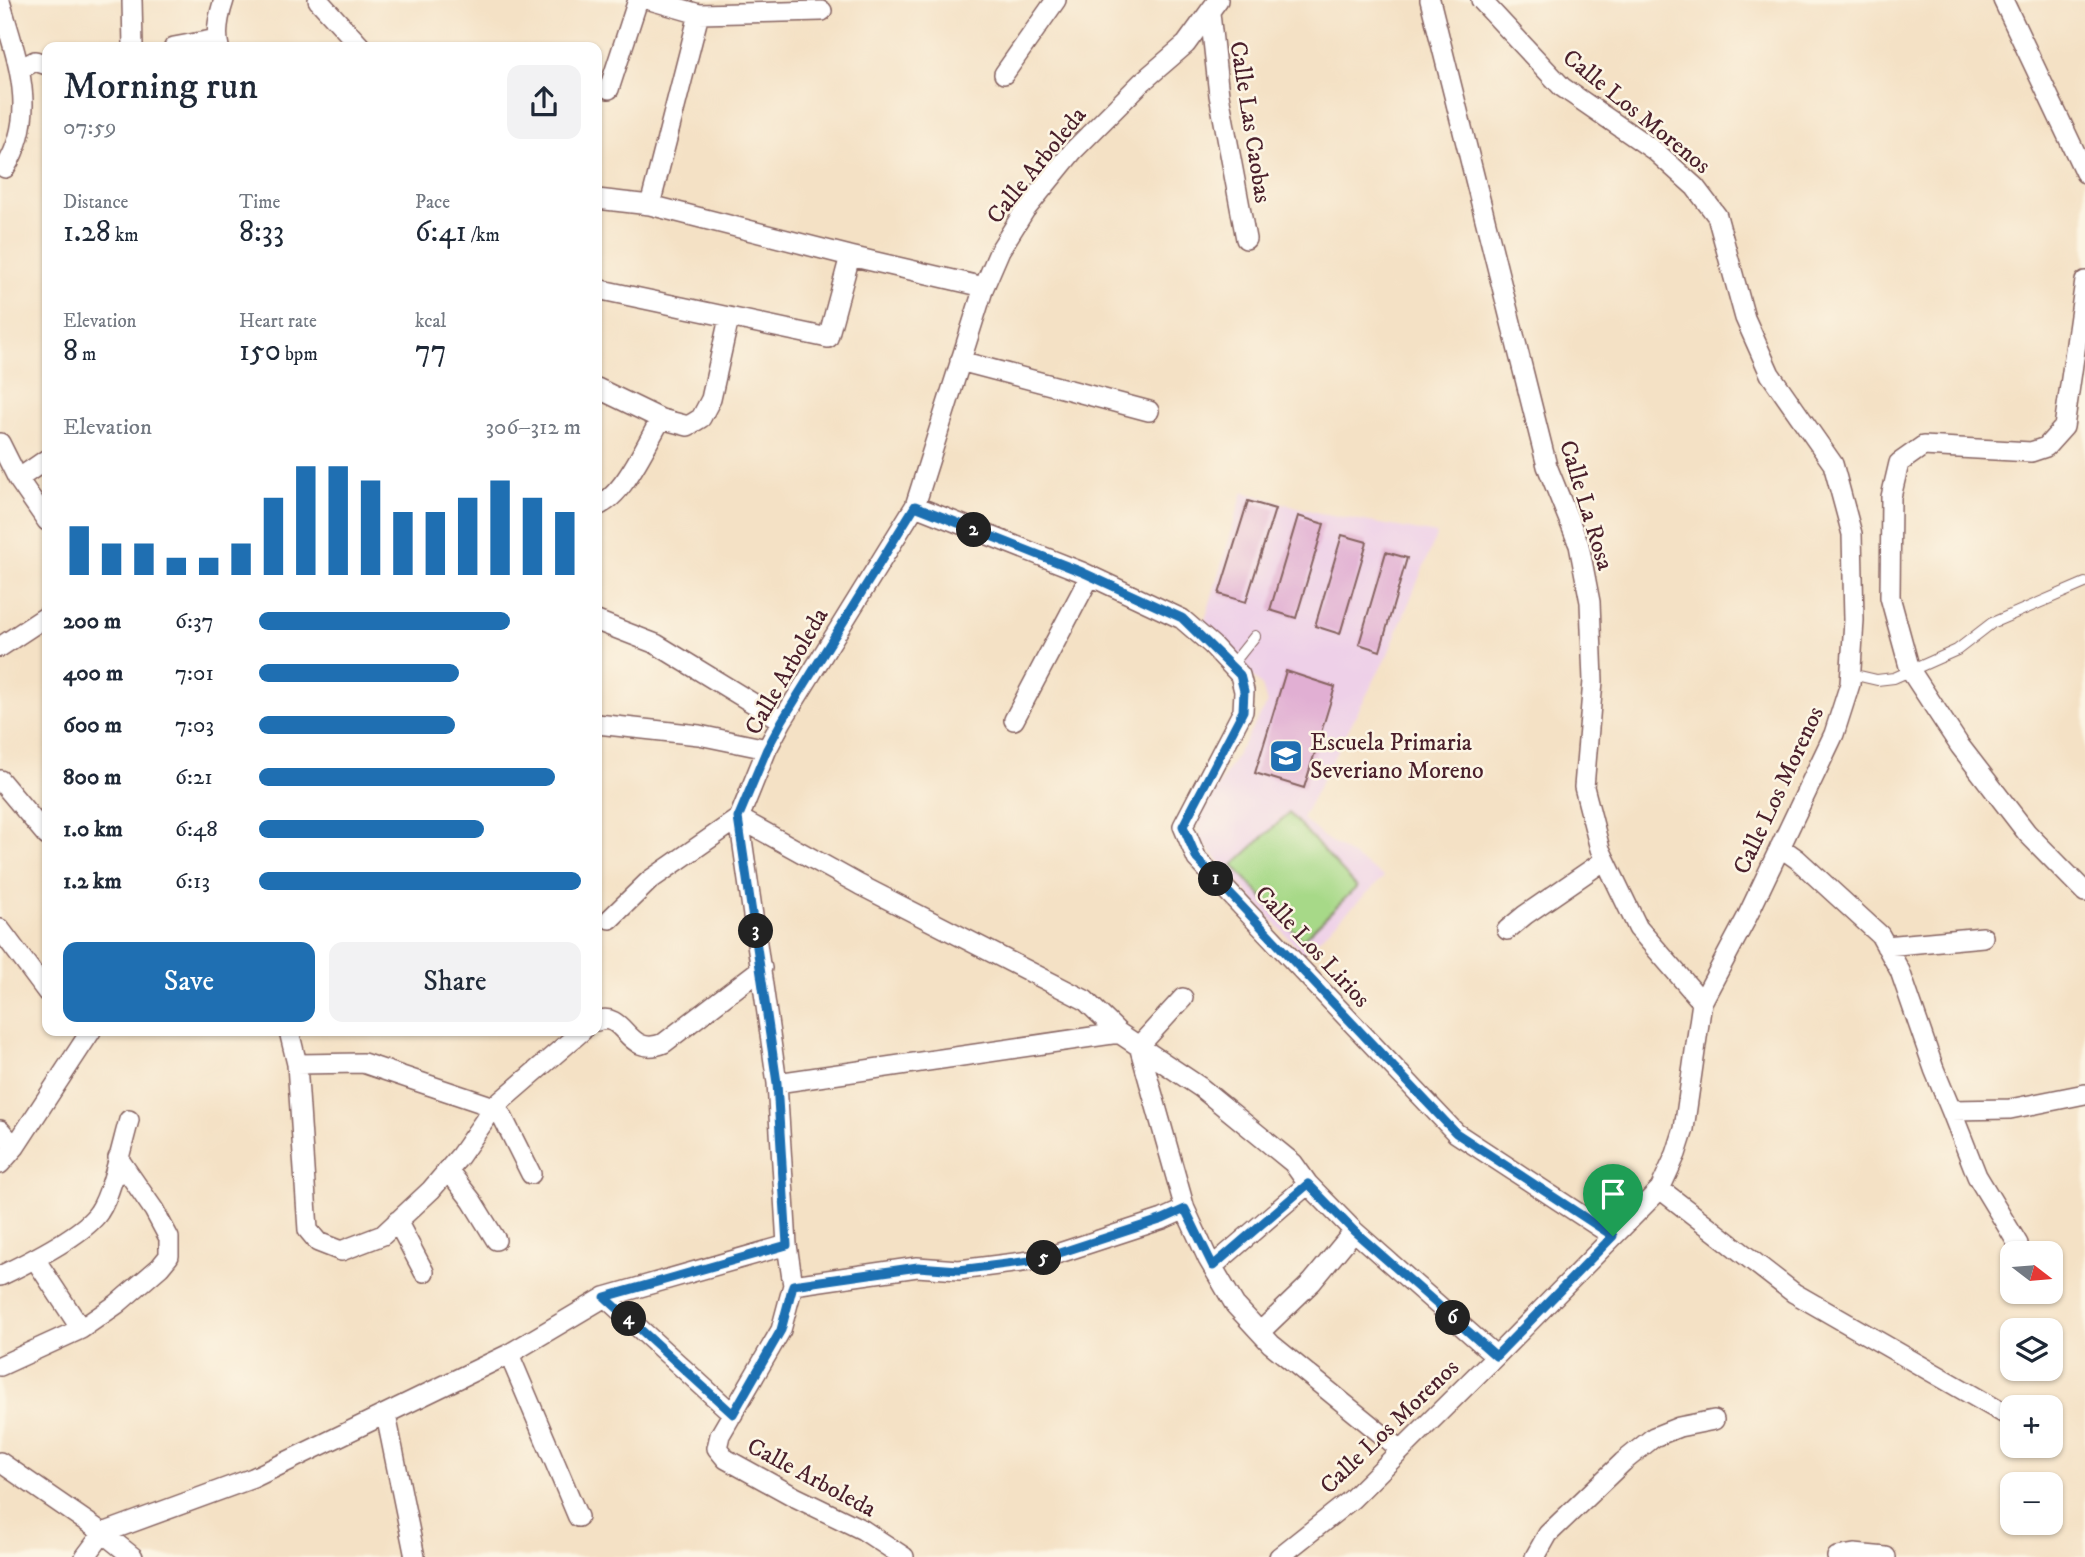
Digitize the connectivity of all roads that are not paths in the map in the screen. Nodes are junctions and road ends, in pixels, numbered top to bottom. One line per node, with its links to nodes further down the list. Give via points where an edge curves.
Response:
1 (132, 0): 14 (street)
2 (223, 0): 15 (street)
3 (318, 0): 16 (street)
4 (638, 0): 20 (street)
5 (650, 0): 13 (street)
6 (1056, 0): 19 (street)
7 (1430, 0): 58 (street, Calle La Rosa, via 1547,466 1579,545 1590,602 1593,681 1584,787)
8 (1481, 0): 49 (street, Calle Los Morenos, via 1562,87 1655,151 1695,187 1717,216 1745,318 1770,374 1833,464 1852,534)
9 (2003, 0): 22 (street)
10 (0, 1): 18 (street)
11 (1214, 6): 25 (street, Calle Las Caobas, via 1219,95); 28 (street, Calle Arboleda, via 1186,44 1073,151 1025,211)
12 (822, 10): 13 (street)
13 (699, 14): 24 (street)
14 (133, 42)
15 (218, 42)
16 (356, 42)
17 (42, 63): 18 (street, via 35,61)
18 (20, 69): 21 (street, via 20,136)
19 (1004, 74)
20 (610, 89)
21 (5, 168)
22 (2085, 173)
23 (602, 200): 24 (street)
24 (650, 205): 26 (street)
25 (1246, 239)
26 (850, 256): 28 (street); 30 (street, via 828,338)
27 (2085, 281): 48 (street, via 2064,427 2046,447 2031,452 1923,446 1899,463 1891,497 1890,597)
28 (984, 287): 31 (street, Calle Arboleda)
29 (602, 290): 30 (street)
30 (729, 318): 34 (street, via 711,399 701,418 688,426)
31 (960, 361): 33 (street); 39 (street, Calle Arboleda)
32 (602, 390): 34 (street)
33 (1149, 411)
34 (661, 419): 38 (street, via 620,487)
35 (0, 443): 37 (street)
36 (42, 462): 37 (street)
37 (18, 479): 40 (street)
38 (602, 504)
39 (915, 506): 41 (street, Calle Los Lirios); 51 (street, Calle Arboleda)
40 (42, 514)
41 (1090, 576): 47 (street, Calle Los Lirios, via 1182,618); 50 (street)
42 (2085, 583): 48 (lane, via 1992,623 1957,650)
43 (42, 619): 46 (street)
44 (602, 624): 51 (street, via 656,644)
45 (1255, 636): 47 (lane)
46 (0, 647)
47 (1231, 666): 92 (street, Calle Los Lirios, via 1240,675 1243,711 1183,826 1197,859 1456,1133)
48 (1910, 670): 49 (lane, via 1877,680); 59 (street, via 1959,746 2019,822)
49 (1850, 674): 57 (street, Calle Los Morenos, via 1834,734)
50 (1013, 720)
51 (782, 721): 53 (street, Calle Arboleda)
52 (602, 725): 53 (street, via 699,735)
53 (767, 749): 55 (street, Calle Arboleda)
54 (0, 780): 56 (street)
55 (738, 818): 60 (street, via 650,880); 65 (street, Calle Arboleda); 70 (street, via 1085,1000)
56 (42, 830)
57 (1780, 847): 64 (street, via 1880,935); 68 (street, Calle Los Morenos)
58 (1605, 860): 62 (street); 68 (street, Calle La Rosa, via 1638,928)
59 (2085, 892)
60 (610, 919)
61 (0, 929): 66 (street)
62 (1507, 930)
63 (1983, 937): 64 (street)
64 (1886, 946): 79 (street, via 1900,971)
65 (762, 968): 69 (street, via 652,1049 615,1022); 76 (street, Calle Arboleda)
66 (42, 985)
67 (1183, 998): 74 (street)
68 (1702, 1002): 88 (street, Calle Los Morenos, via 1684,1129)
69 (602, 1019)
70 (1119, 1033): 74 (street); 76 (street)
71 (83, 1036): 82 (street)
72 (290, 1036): 75 (street)
73 (576, 1036): 78 (street)
74 (1139, 1046): 87 (street, via 1262,1137 1293,1163); 89 (street)
75 (297, 1064): 78 (street, via 363,1063); 90 (street, via 309,1230 318,1242 341,1251 383,1235)
76 (777, 1083): 95 (street, Calle Arboleda)
77 (2085, 1094): 79 (street, via 2010,1109)
78 (494, 1107): 85 (street); 86 (street)
79 (1951, 1110): 94 (street, via 1978,1175)
80 (130, 1120): 83 (street)
81 (0, 1130): 82 (street)
82 (15, 1147): 84 (street)
83 (118, 1158): 96 (street, via 99,1213); 102 (street, via 169,1238 169,1256 117,1304)
84 (0, 1164)
85 (447, 1170): 90 (street); 93 (street)
86 (531, 1174)
87 (1308, 1184): 91 (street); 97 (street)
88 (1660, 1189): 92 (street, Calle Los Morenos); 107 (street, via 1794,1293)
89 (1185, 1209): 97 (street); 100 (street, via 1038,1260 959,1270 918,1267)
90 (397, 1221): 98 (street)
91 (1354, 1231): 103 (street, via 1312,1283); 105 (street)
92 (1613, 1236): 105 (street, Calle Los Morenos)
93 (496, 1240)
94 (2016, 1241)
95 (787, 1245): 100 (street, Calle Arboleda); 101 (street)
96 (35, 1259): 99 (street); 102 (street)
97 (1213, 1266): 103 (street, via 1235,1305)
98 (424, 1272)
99 (0, 1276)
100 (793, 1285): 108 (street, Calle Arboleda, via 781,1330)
101 (605, 1297): 104 (street); 108 (street)
102 (81, 1329): 106 (street)
103 (1260, 1332): 111 (street)
104 (509, 1354): 109 (street); 113 (street)
105 (1496, 1356): 111 (street, Calle Los Morenos)
106 (0, 1366)
107 (2000, 1411)
108 (733, 1414): 118 (street, Calle Arboleda, via 716,1448 726,1459 863,1530)
109 (386, 1415): 114 (street, via 253,1478); 117 (street)
110 (1714, 1420): 120 (street, via 1654,1437 1548,1534)
111 (1401, 1450): 119 (street, Calle Los Morenos, via 1352,1499)
112 (3, 1468): 114 (street)
113 (578, 1517)
114 (103, 1533): 115 (street); 116 (street)
115 (85, 1557)
116 (133, 1557)
117 (415, 1557)
118 (904, 1557)
119 (1279, 1557)
120 (1535, 1557)
121 (1837, 1557): 122 (street)
122 (1885, 1557)

